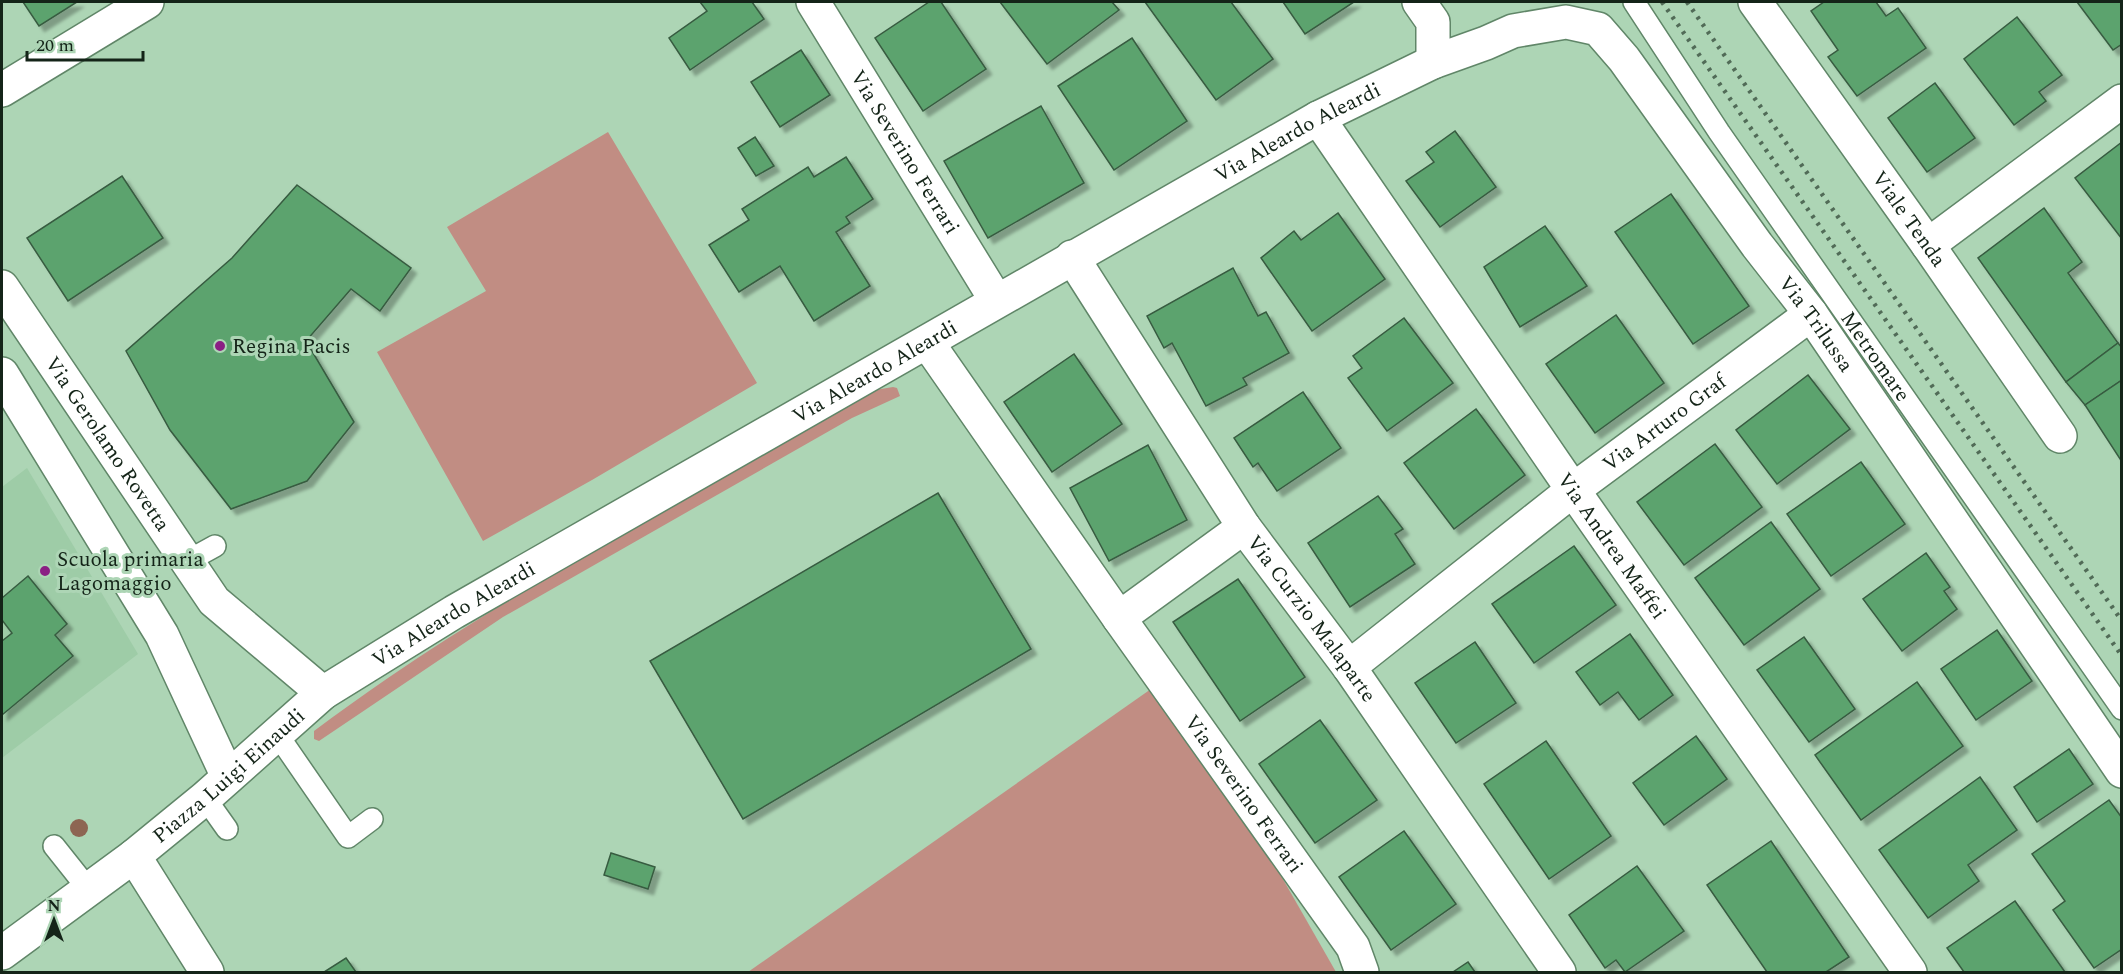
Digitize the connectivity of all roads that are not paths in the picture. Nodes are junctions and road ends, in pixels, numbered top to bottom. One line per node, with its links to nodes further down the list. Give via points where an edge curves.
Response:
1 (147, 2): 7 (street)
2 (813, 2): 13 (street, Via Severino Ferrari)
3 (1419, 2): 6 (street, via 1433,22)
4 (1634, 2): 25 (lane, Metromare, via 1719,132)
5 (1755, 2): 10 (street, Viale Tenda)
6 (1433, 62): 9 (street, Via Aleardo Aleardi); 14 (street, Via Trilussa, via 1513,31 1542,25 1566,22 1598,29)
7 (2, 90)
8 (2121, 101): 10 (street)
9 (1318, 118): 11 (street, Via Aleardo Aleardi); 18 (street, Via Andrea Maffei)
10 (1928, 245): 17 (street, Viale Tenda)
11 (1072, 257): 13 (street, Via Aleardo Aleardi); 19 (street, Via Curzio Malaparte)
12 (4, 295): 21 (street, Via Gerolamo Rovetta)
13 (996, 300): 15 (street, Via Aleardo Aleardi)
14 (1811, 314): 18 (street, Via Arturo Graf); 27 (street, Via Trilussa)
15 (927, 342): 22 (street, Via Severino Ferrari); 24 (street, Via Aleardo Aleardi, via 474,601)
16 (2, 374): 28 (street, via 162,635)
17 (2060, 436)
18 (1573, 490): 23 (street, Via Arturo Graf); 38 (street, Via Andrea Maffei)
19 (1244, 527): 22 (street); 23 (street, Via Curzio Malaparte)
20 (215, 546): 21 (lane)
21 (186, 562): 24 (street, Via Gerolamo Rovetta, via 214,601)
22 (1119, 618): 36 (street, Via Severino Ferrari, via 1353,947)
23 (1349, 667): 37 (street, Via Curzio Malaparte)
24 (323, 693): 26 (street, Piazza Luigi Einaudi)
25 (2121, 709)
26 (277, 734): 28 (street, Piazza Luigi Einaudi); 29 (lane, via 348,837)
27 (2121, 771)
28 (217, 787): 30 (lane); 32 (street, Piazza Luigi Einaudi)
29 (372, 819)
30 (227, 829)
31 (54, 846): 33 (lane)
32 (134, 856): 33 (street, Piazza Luigi Einaudi); 35 (street)
33 (89, 890): 34 (street, Piazza Luigi Einaudi)
34 (2, 953)
35 (207, 972)
36 (1362, 972)
37 (1559, 972)
38 (1910, 972)

